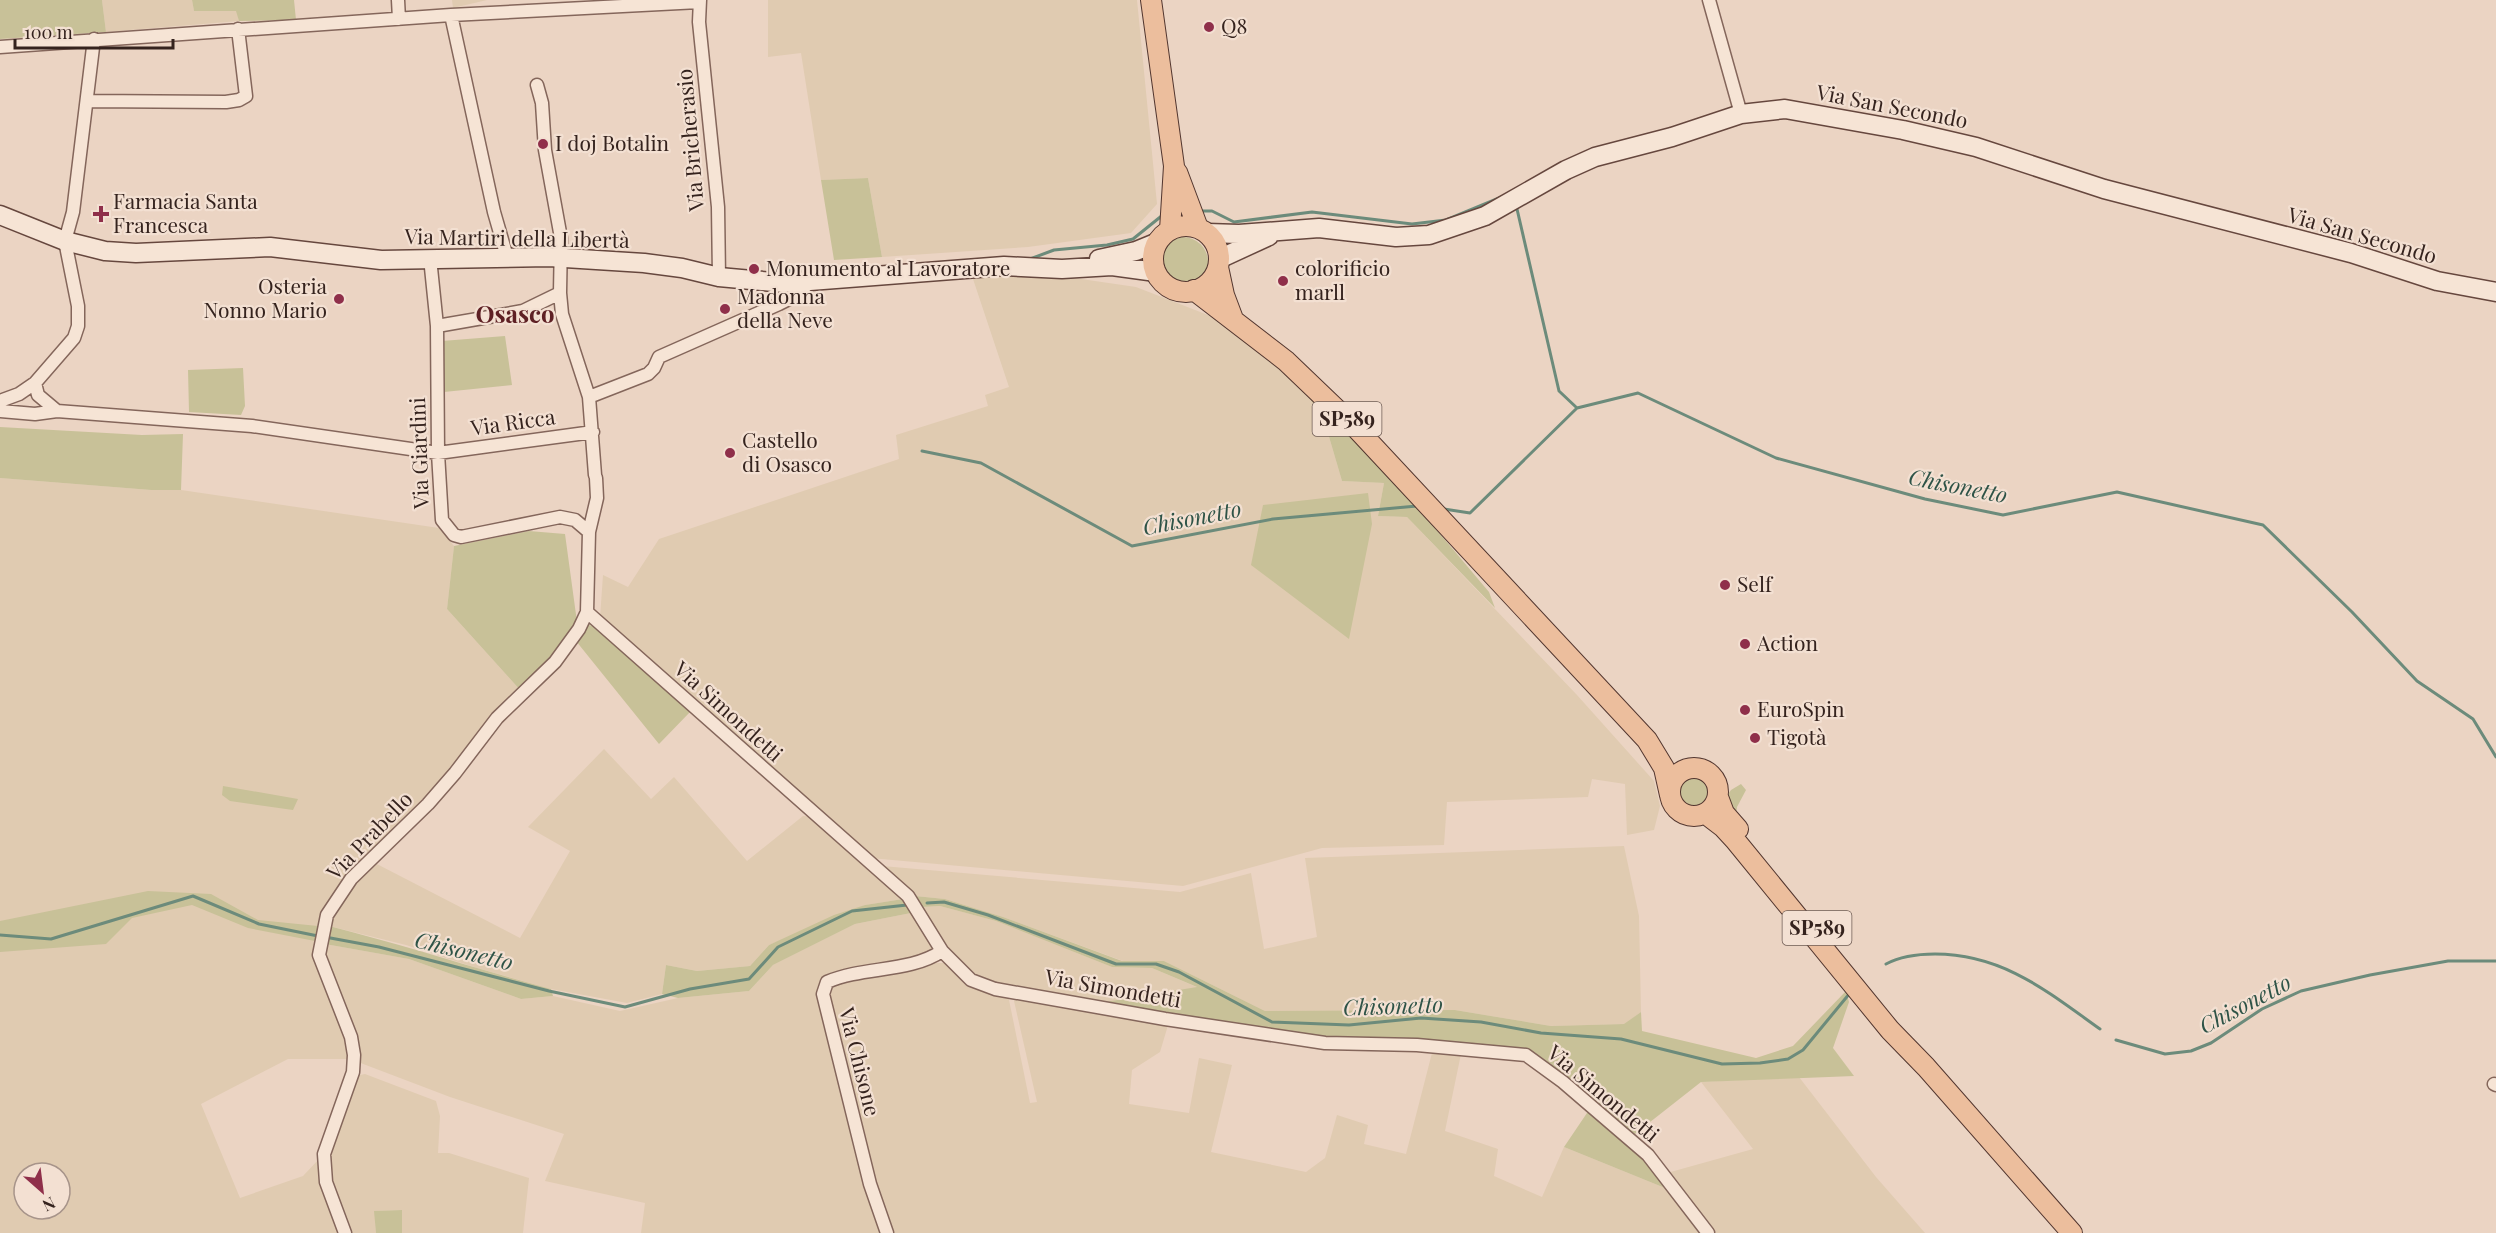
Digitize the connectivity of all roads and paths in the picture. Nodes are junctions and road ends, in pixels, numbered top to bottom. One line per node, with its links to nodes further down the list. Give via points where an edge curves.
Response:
1 (398, 0): 6 (street)
2 (1152, 0): 13 (main road)
3 (1709, 0): 12 (street)
4 (699, 1): 5 (street); 25 (street, Via Bricherasio, via 718,207)
5 (451, 15): 6 (street); 19 (street)
6 (399, 19): 7 (street)
7 (238, 29): 8 (street); 11 (street, via 246,96 240,100)
8 (94, 39): 9 (street); 11 (street)
9 (0, 47)
10 (537, 85): 21 (street)
11 (88, 101): 18 (street, via 74,212)
12 (1741, 114): 15 (street, Via San Secondo, via 1671,138 1595,157 1485,216 1429,235 1396,237 1319,228); 28 (street, Via San Secondo, via 1785,109 1955,142 2104,189 2351,253 2437,280)
13 (1174, 166): 16 (main road); 17 (main road)
14 (0, 215): 18 (street, Via Martiri della Libertà)
15 (1285, 229): 16 (street, Via San Secondo, via 1239,234); 22 (street)
16 (1203, 231): 17 (main road, via 1189,226); 22 (main road, via 1218,249)
17 (1164, 236): 23 (street, via 1114,256); 24 (main road, via 1153,262)
18 (65, 242): 20 (street, Via Martiri della Libertà, via 136,253 270,247 381,260); 32 (street, via 78,306 78,326 74,338)
19 (507, 257): 20 (street, Via Martiri della Libertà); 21 (street, Via Martiri della Libertà)
20 (430, 258): 31 (street, Via Giardini)
21 (562, 258): 25 (street, Via Martiri della Libertà, via 682,268); 29 (street)
22 (1219, 263): 27 (main road, via 1209,282); 30 (main road, via 1224,295)
23 (1039, 267): 24 (street, via 1062,270 1112,266); 26 (street, Via Martiri della Libertà, via 946,269)
24 (1156, 272): 27 (main road, SP589, via 1176,290)
25 (719, 277): 26 (street, Via Martiri della Libertà)
26 (810, 282): 33 (street, via 779,304 659,357 648,374)
27 (1194, 290): 30 (main road, SP589)
28 (2496, 292)
29 (560, 293): 31 (street, via 523,311); 33 (street, via 562,314)
30 (1234, 322): 41 (main road, SP589, via 1286,361 1357,429)
31 (436, 326): 38 (street, Via Giardini)
32 (35, 383): 34 (street); 36 (street, via 38,395)
33 (589, 397): 37 (street)
34 (0, 401)
35 (0, 411): 36 (street, Via Ricca)
36 (57, 411): 38 (street, Via Ricca, via 252,426)
37 (593, 432): 38 (street, Via Ricca); 39 (street, via 597,498)
38 (438, 453): 39 (street, Via Giardini, via 442,520 454,535 560,517 575,520)
39 (589, 532): 40 (street)
40 (587, 612): 46 (street, Via Simondetti, via 909,896); 48 (street, Via Prabello, via 555,662 497,718 428,804 351,879 327,915 320,955 348,1028 354,1055 353,1072 324,1154 326,1182)
41 (1647, 740): 42 (main road, SP589, via 1678,762); 43 (main road, SP589, via 1664,768)
42 (1694, 768): 43 (main road, via 1679,773); 44 (main road, SP589, via 1712,776 1718,786)
43 (1670, 795): 45 (main road, SP589, via 1683,814)
44 (1718, 797): 45 (main road); 47 (main road, SP589, via 1724,813)
45 (1706, 814): 47 (main road, SP589, via 1723,827 1890,1030)
46 (942, 951): 49 (street, Via Chisone, via 928,960 841,976 827,982 823,994 855,1128); 50 (street, Via Simondetti, via 970,980 995,989 1165,1019 1325,1043 1417,1045 1526,1054 1648,1155)
47 (1918, 1058): 51 (main road, SP589)
48 (345, 1233)
49 (887, 1233)
50 (1708, 1233)
51 (2072, 1233)

